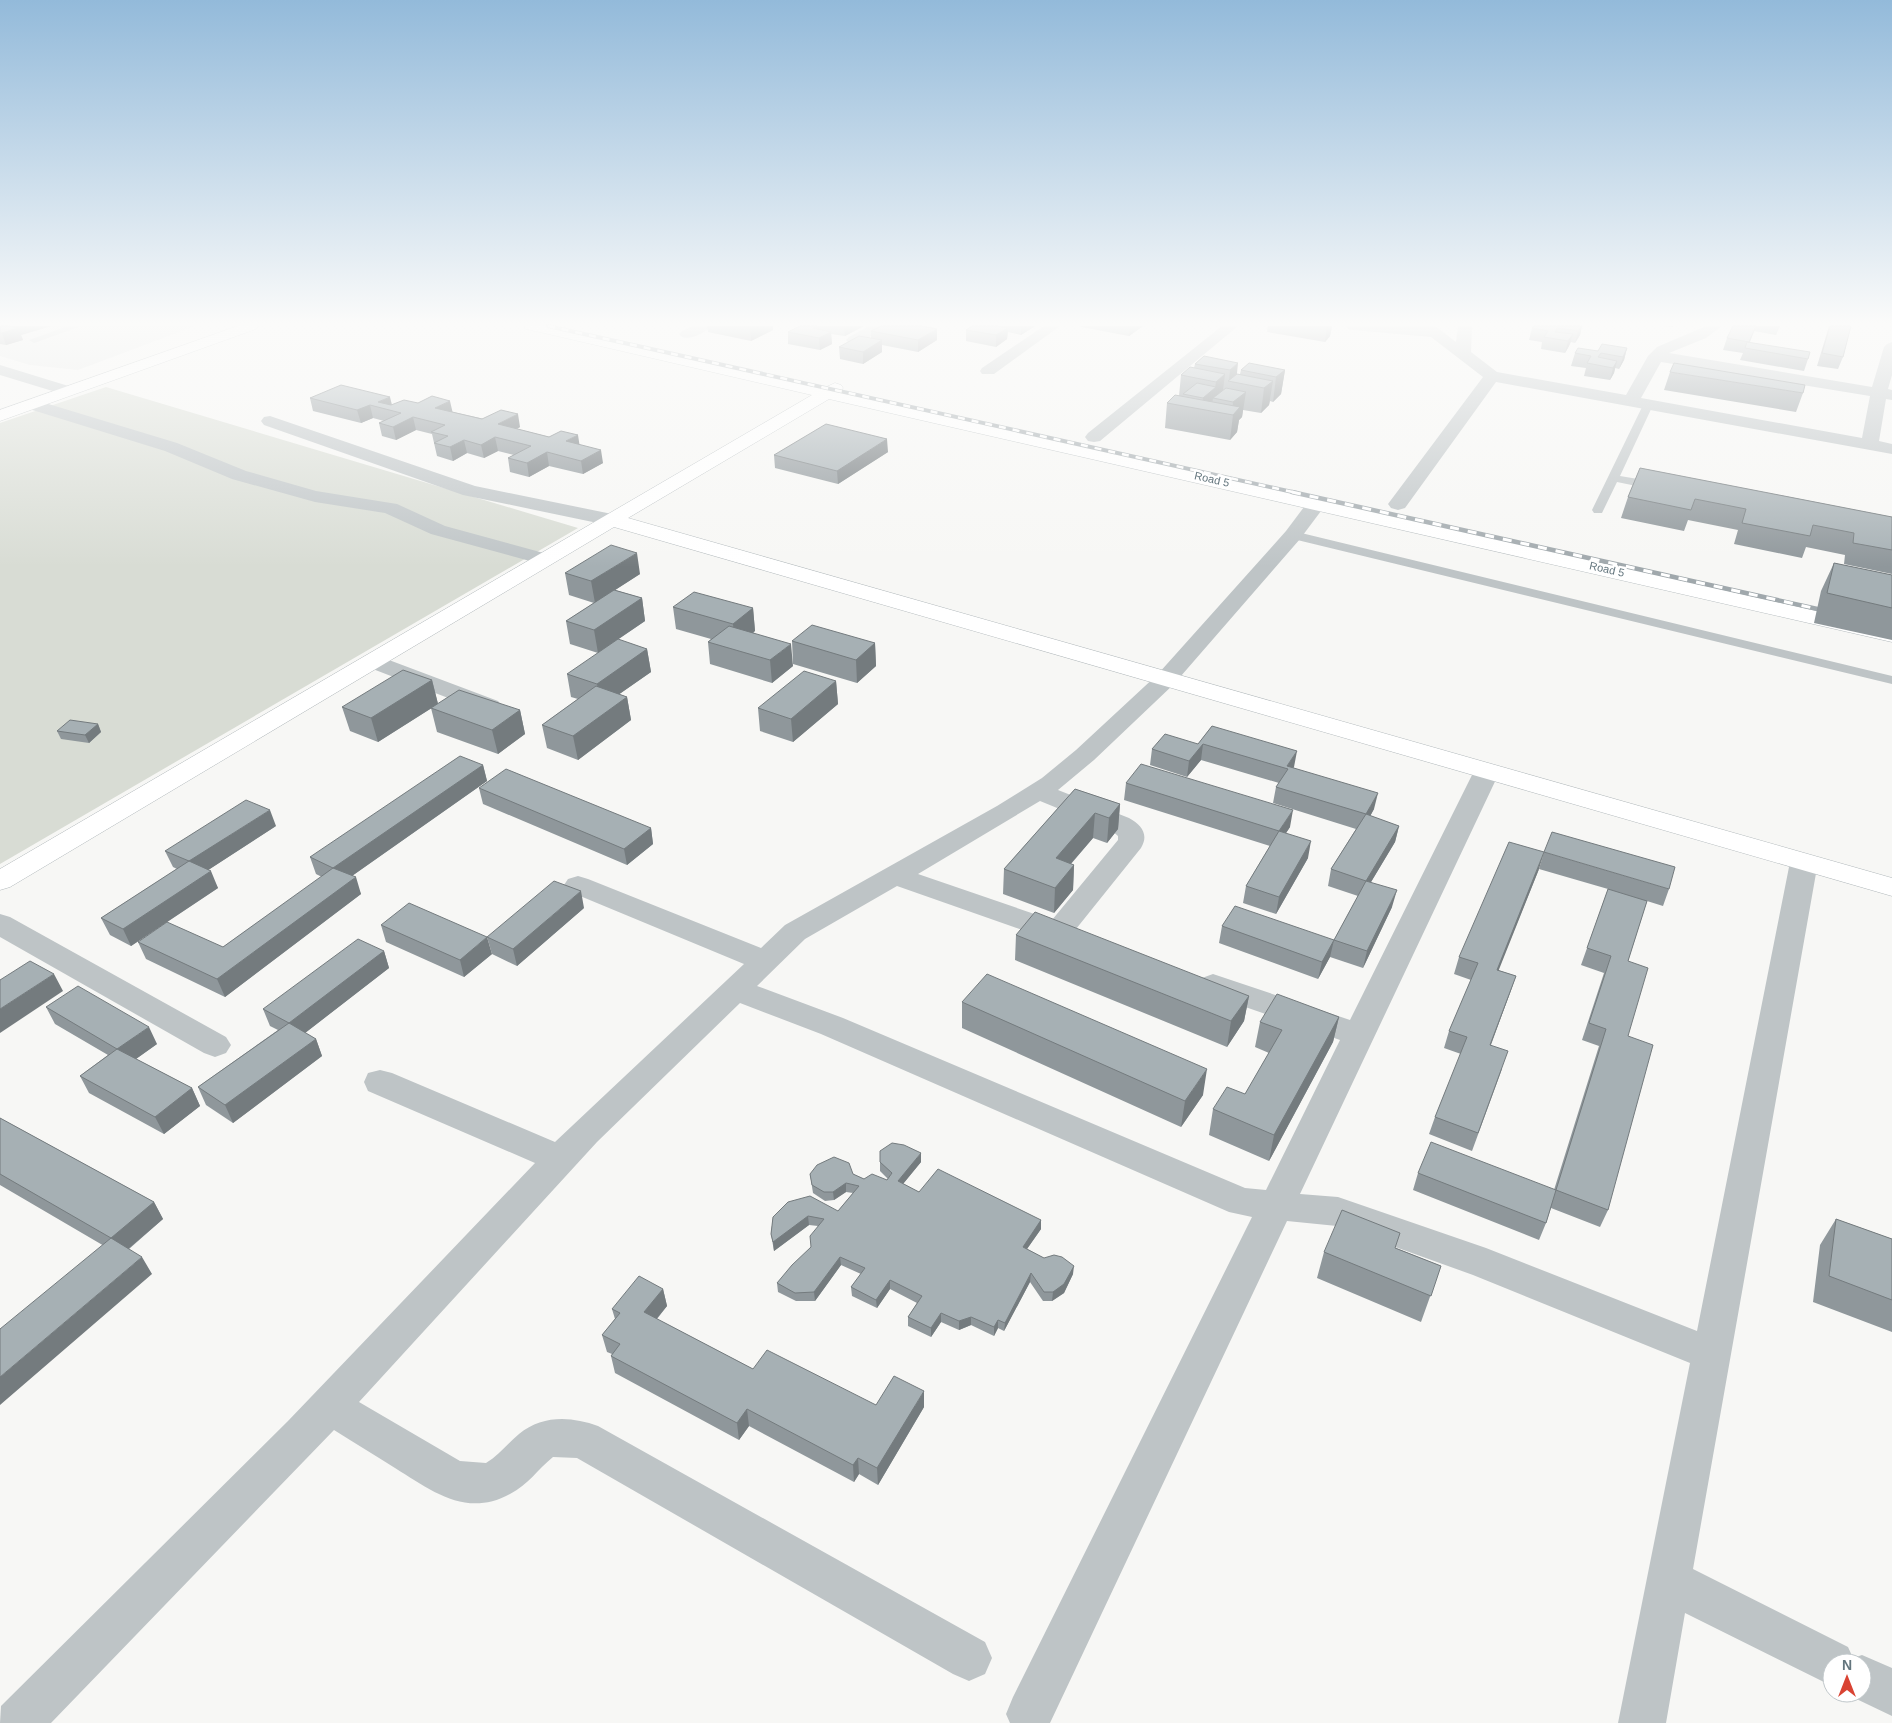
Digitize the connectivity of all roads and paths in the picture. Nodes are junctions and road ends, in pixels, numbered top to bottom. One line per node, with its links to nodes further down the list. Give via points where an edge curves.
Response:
1 (26, 406): 11 (street)
2 (40, 406): 26 (street, via 171,447 239,475 315,496 390,508 438,530)
3 (804, 406): 24 (street)
4 (925, 406): 19 (street, Road 5)
5 (937, 406): 13 (street, Road 5)
6 (1131, 406): 13 (street)
7 (1470, 406): 21 (street)
8 (1639, 406): 16 (lane)
9 (1659, 406): 14 (street)
10 (1882, 406): 14 (street)
11 (0, 416)
12 (270, 421): 24 (street, via 470,491)
13 (1094, 437): 17 (street, Road 5)
14 (1869, 445): 15 (street)
15 (1892, 449)
16 (1613, 478): 18 (lane); 23 (lane)
17 (1293, 481)
18 (1671, 489)
19 (1320, 493): 25 (street); 29 (street, Road 5)
20 (1378, 500): 21 (street)
21 (1398, 504): 22 (street)
22 (1417, 509)
23 (1598, 510)
24 (612, 520): 26 (street); 31 (street)
25 (1293, 535): 31 (street); 32 (lane)
26 (544, 559): 30 (street)
27 (1669, 566): 28 (street)
28 (1892, 618)
29 (1892, 635)
30 (373, 661): 33 (street); 38 (street)
31 (1166, 679): 34 (street); 35 (street, via 1085,755)
32 (1892, 680)
33 (508, 712)
34 (1487, 771): 36 (street); 47 (street)
35 (1038, 791): 37 (street); 42 (street, via 1120,824 1130,830 1132,836 1131,842)
36 (1804, 862): 40 (street); 52 (street)
37 (894, 875): 42 (street); 44 (street, via 796,932)
38 (0, 881)
39 (578, 885): 44 (street)
40 (1892, 887)
41 (0, 924): 48 (street)
42 (1058, 932): 43 (street)
43 (1086, 941)
44 (764, 961): 46 (street)
45 (1190, 977): 47 (street)
46 (735, 989): 50 (street); 51 (street, via 832,1026 1242,1202)
47 (1359, 1035): 51 (street)
48 (215, 1045)
49 (380, 1082): 50 (street)
50 (560, 1159): 53 (street)
51 (1276, 1206): 52 (street, via 1338,1212 1486,1264); 59 (street)
52 (1711, 1354): 54 (street)
53 (329, 1406): 55 (street, via 452,1480 471,1484 493,1482 546,1439 565,1436 583,1440); 60 (street)
54 (1669, 1581): 56 (street); 61 (street)
55 (970, 1658)
56 (1822, 1658)
57 (1872, 1683): 58 (street)
58 (1892, 1693)
59 (1030, 1714)
60 (18, 1723)
61 (1642, 1723)

